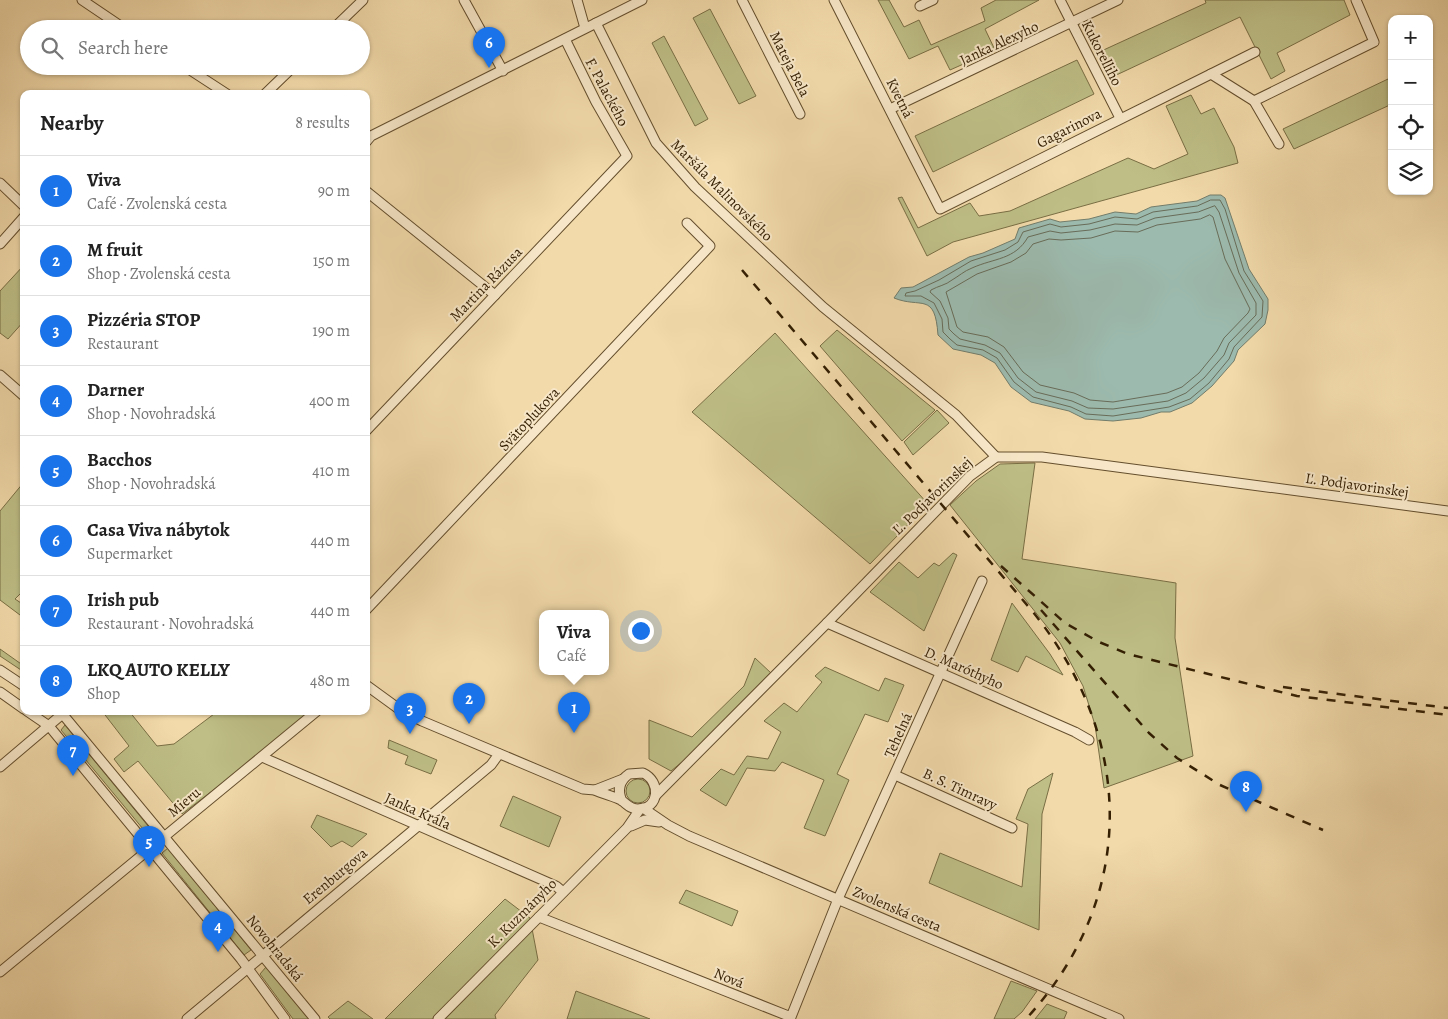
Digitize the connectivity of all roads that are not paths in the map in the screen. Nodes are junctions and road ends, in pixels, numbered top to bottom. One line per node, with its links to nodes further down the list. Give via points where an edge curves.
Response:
1 (82, 0): 13 (street)
2 (363, 0): 14 (street)
3 (464, 0): 20 (street)
4 (577, 0): 17 (street)
5 (642, 0): 15 (street)
6 (742, 0): 28 (street, Mateja Bela)
7 (834, 0): 27 (street, Kvetná)
8 (933, 0): 12 (street)
9 (1060, 0): 16 (street, Kukorelliho)
10 (1118, 0): 16 (street, Janka Alexyho)
11 (1356, 0): 26 (street, via 1374,42)
12 (920, 6)
13 (112, 20)
14 (343, 20)
15 (596, 23): 17 (street); 44 (street, Maršála Malinovského, via 645,123 665,154 706,198 823,307 956,415)
16 (1072, 24): 27 (street, Janka Alexyho); 29 (street, Kukorelliho)
17 (585, 28): 18 (street)
18 (565, 39): 20 (street); 32 (street, F. Palackého)
19 (1255, 52): 21 (street, Gagarinova)
20 (503, 71): 30 (street)
21 (1211, 74): 26 (street); 29 (street, Gagarinova)
22 (198, 75): 24 (street)
23 (284, 75): 25 (street)
24 (221, 90)
25 (268, 90)
26 (1254, 101): 31 (street)
27 (890, 109): 36 (street, Kvetná)
28 (800, 114)
29 (1120, 118): 36 (street, Gagarinova)
30 (370, 137)
31 (1279, 144)
32 (627, 156): 40 (street, Martina Rázusa)
33 (0, 183): 35 (street)
34 (370, 194): 40 (street)
35 (20, 202)
36 (940, 209)
37 (20, 222): 39 (street)
38 (687, 223): 47 (street, Svätoplukova, via 710,246)
39 (0, 244)
40 (495, 295): 43 (street, Martina Rázusa)
41 (0, 375): 42 (street)
42 (20, 392)
43 (370, 427)
44 (996, 457): 45 (street, Ľ. Podjavorinskej, via 1042,458); 48 (street, Ľ. Podjavorinskej, via 941,504)
45 (1448, 511)
46 (982, 581): 50 (street, Tehelná)
47 (370, 606)
48 (827, 624): 50 (street, D. Maróthyho); 65 (street, Ľ. Podjavorinskej)
49 (0, 670): 51 (street)
50 (940, 672): 60 (street, D. Maróthyho); 64 (street, Tehelná)
51 (20, 683)
52 (370, 688): 61 (street, Zvolenská cesta, via 399,709)
53 (0, 692): 54 (street)
54 (20, 706)
55 (33, 715): 59 (street)
56 (60, 715): 59 (street)
57 (65, 715): 76 (street, Novohradská)
58 (312, 715): 62 (street, Mieru)
59 (49, 726): 63 (street); 77 (street)
60 (1089, 740)
61 (498, 754): 68 (street, Zvolenská cesta, via 583,789); 73 (street, Erenburgova, via 491,765)
62 (262, 757): 73 (street, Janka Kráľa); 76 (street, Mieru)
63 (0, 767)
64 (895, 774): 75 (street, B. S. Timravy); 79 (street, Tehelná)
65 (676, 775): 66 (street); 69 (street, Ľ. Podjavorinskej)
66 (652, 778): 67 (street, via 638,772); 69 (street, via 656,786)
67 (623, 779): 68 (street); 70 (street, via 619,790)
68 (595, 790): 70 (street, Zvolenská cesta)
69 (655, 797): 71 (street); 72 (street)
70 (625, 803): 71 (street, Zvolenská cesta); 74 (street)
71 (642, 809): 72 (street, Zvolenská cesta); 74 (street, K. Kuzmányho)
72 (664, 823): 74 (street, K. Kuzmányho, via 645,820); 79 (street, Zvolenská cesta)
73 (418, 826): 78 (street, Janka Kráľa, via 556,886); 81 (street, Erenburgova, via 314,910)
74 (627, 828): 78 (street, K. Kuzmányho)
75 (1012, 828)
76 (165, 837): 77 (street, Mieru); 81 (street, Novohradská)
77 (150, 848): 82 (street); 83 (street, Mieru)
78 (563, 892): 80 (street, K. Kuzmányho)
79 (838, 899): 80 (street, Nová, via 791,1017); 88 (street, Zvolenská cesta)
80 (539, 918): 87 (street, K. Kuzmányho)
81 (264, 956): 82 (street, Erenburgova); 86 (street, Novohradská)
82 (248, 968): 84 (street, Erenburgova); 85 (street)
83 (0, 972)
84 (187, 1019)
85 (285, 1019)
86 (315, 1019)
87 (438, 1019)
88 (1119, 1019)

